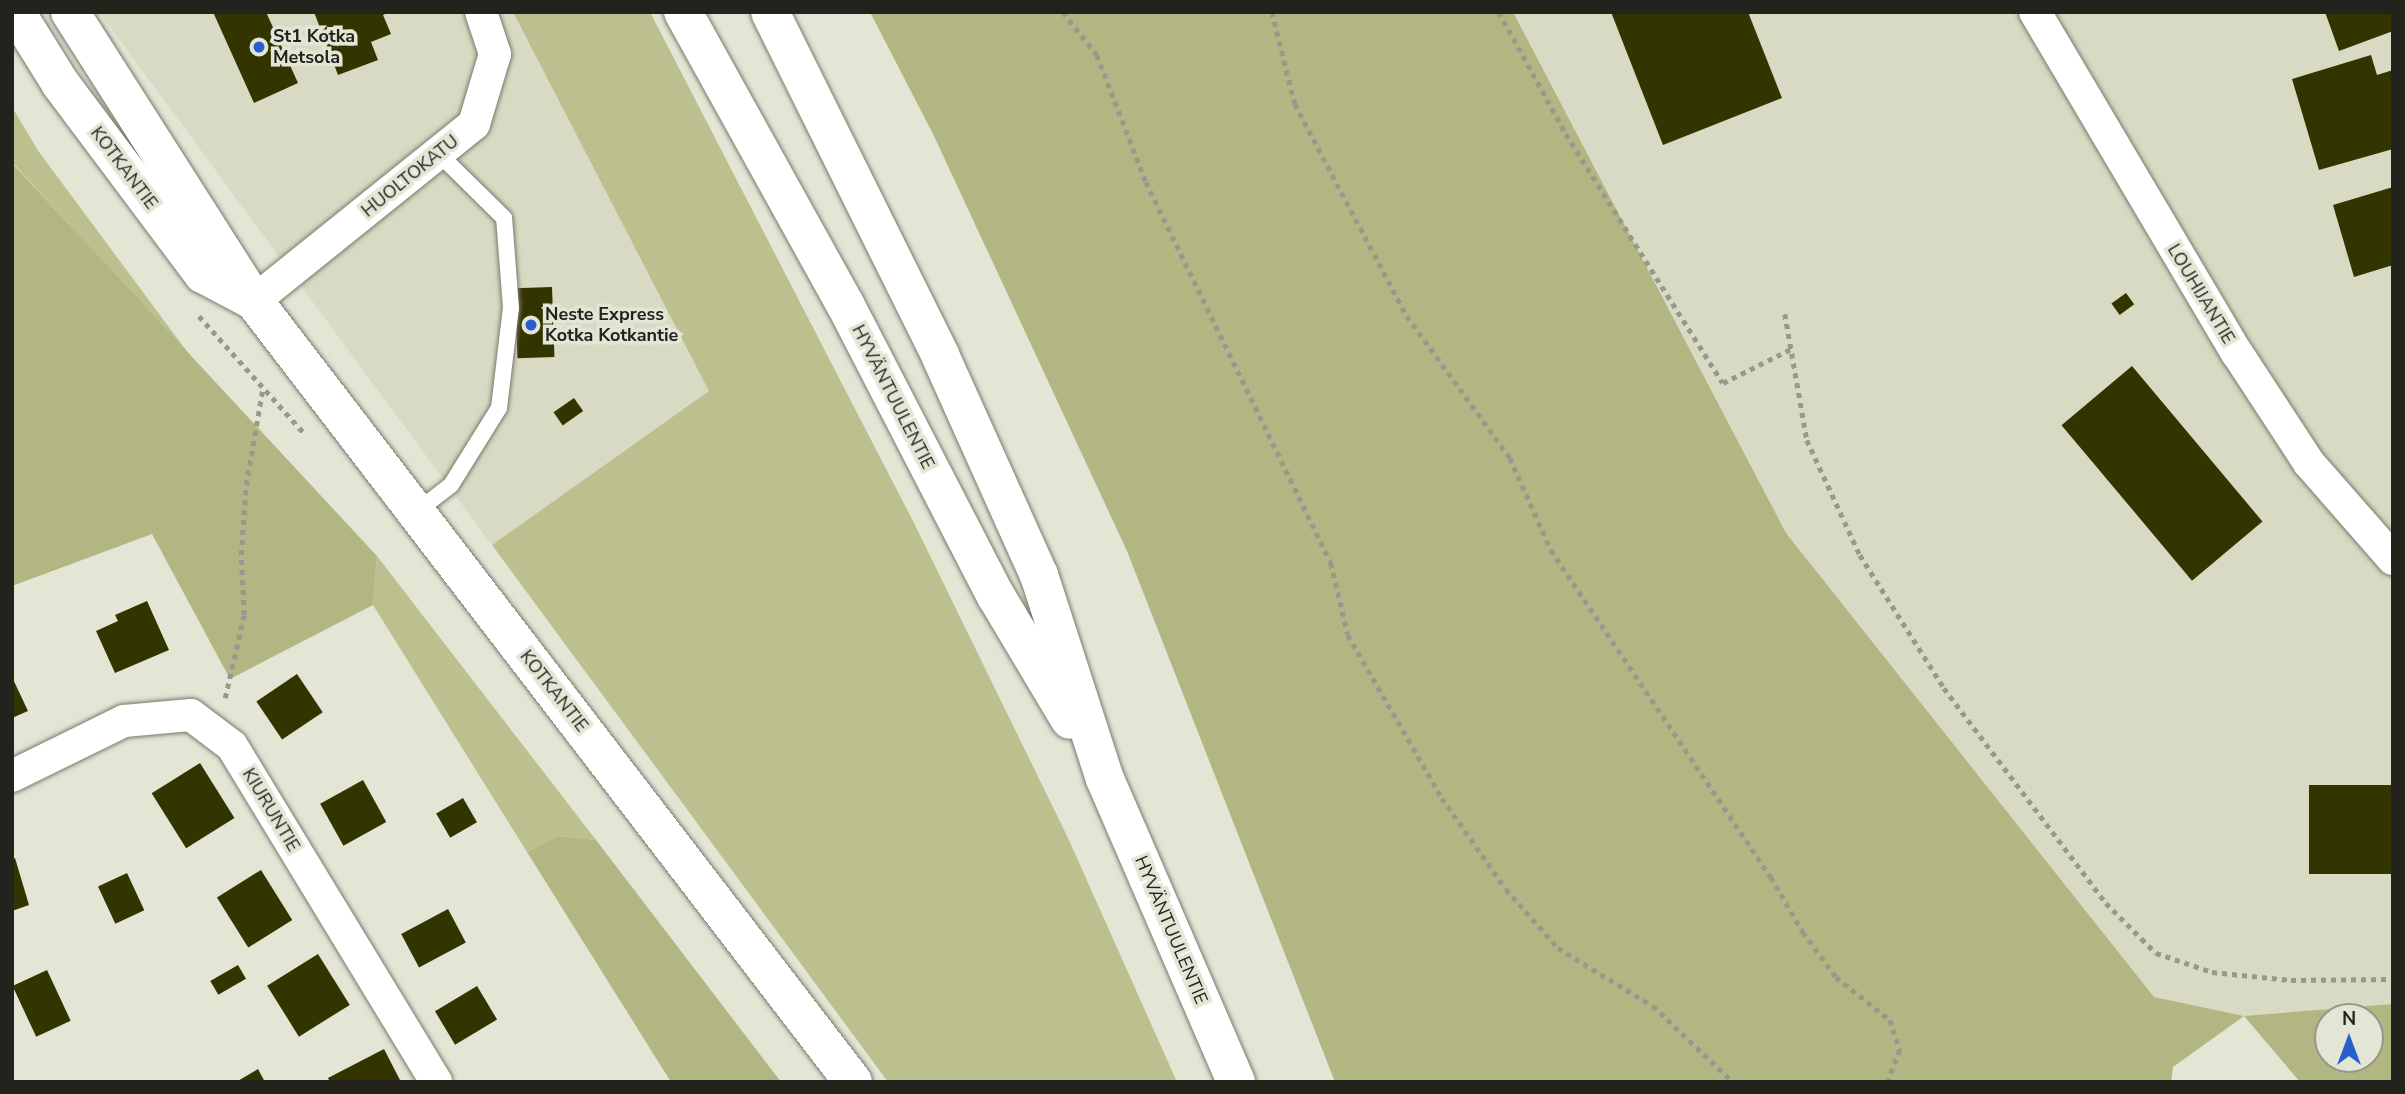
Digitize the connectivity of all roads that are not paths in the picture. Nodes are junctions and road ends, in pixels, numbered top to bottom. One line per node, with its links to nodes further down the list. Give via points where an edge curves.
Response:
1 (16, 12): 8 (main road, KOTKANTIE, via 60,83 202,274)
2 (70, 12): 8 (main road, KOTKANTIE)
3 (481, 12): 7 (street, HUOLTOKATU, via 495,54 488,81 474,124)
4 (683, 12): 12 (main road, HYVÄNTUULENTIE, via 845,304 996,596)
5 (770, 12): 12 (main road, HYVÄNTUULENTIE, via 940,355 1039,575)
6 (2035, 12): 10 (street, LOUHIJANTIE, via 2244,364 2309,463)
7 (439, 154): 8 (street, HUOLTOKATU); 9 (lane, via 504,218 511,308 499,408 451,485)
8 (254, 301): 9 (main road, KOTKANTIE)
9 (416, 512): 14 (main road, KOTKANTIE)
10 (2393, 559)
11 (12, 776): 13 (street, KIURUNTIE, via 124,721 191,715 232,746)
12 (1105, 779): 15 (main road, HYVÄNTUULENTIE)
13 (436, 1082)
14 (853, 1082)
15 (1236, 1082)

